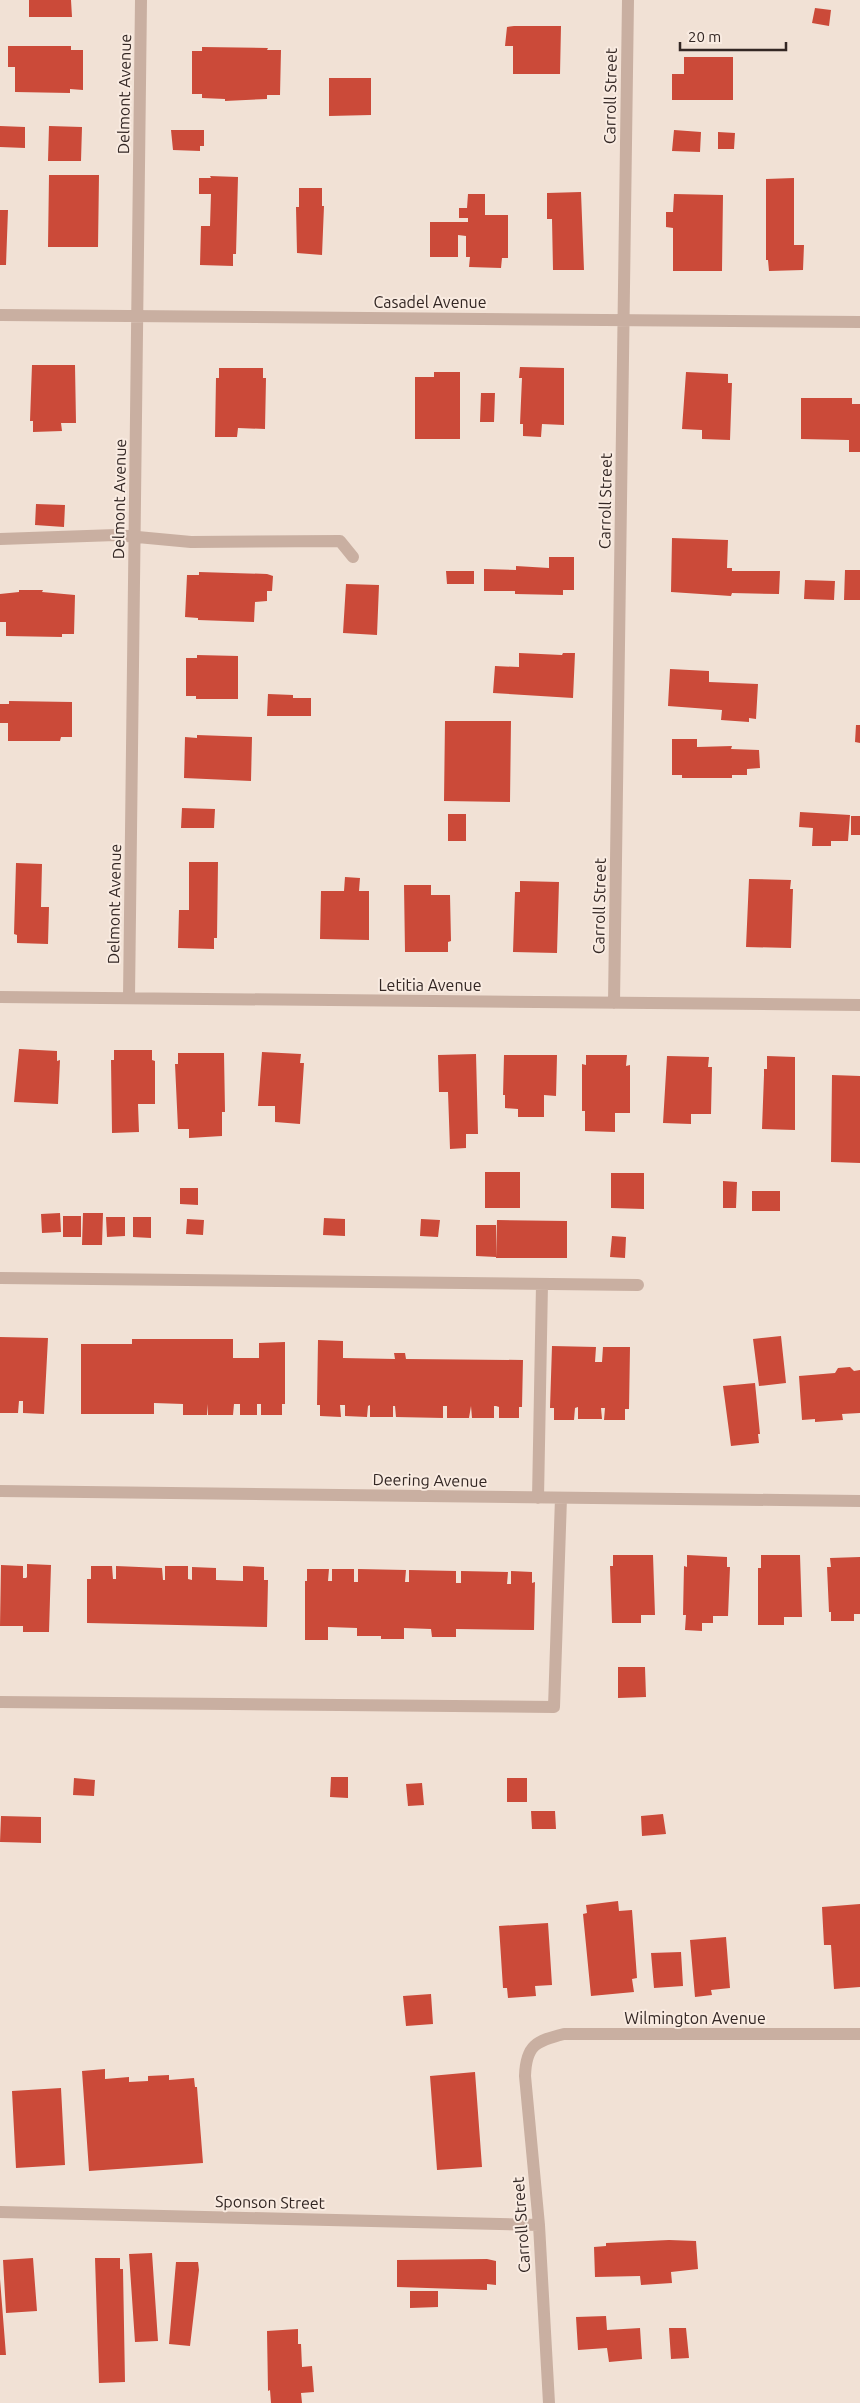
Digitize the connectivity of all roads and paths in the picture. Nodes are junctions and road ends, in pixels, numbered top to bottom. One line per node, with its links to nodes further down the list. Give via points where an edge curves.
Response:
1 (141, 0): 4 (street, Delmont Avenue)
2 (628, 0): 5 (street, Carroll Street)
3 (0, 315): 4 (street, Casadel Avenue)
4 (137, 316): 5 (street, Casadel Avenue); 7 (street, Delmont Avenue)
5 (623, 320): 6 (street, Casadel Avenue); 12 (street, Carroll Street)
6 (860, 322)
7 (135, 538): 8 (street, via 116,535); 9 (street, via 191,542 340,541); 11 (street, Delmont Avenue)
8 (0, 539)
9 (353, 557)
10 (0, 997): 11 (street, Letitia Avenue)
11 (129, 998): 12 (street, Letitia Avenue)
12 (614, 1002): 13 (street, Letitia Avenue)
13 (860, 1005)
14 (0, 1278): 15 (street)
15 (542, 1284): 16 (street); 18 (street)
16 (638, 1285)
17 (0, 1491): 18 (street, Deering Avenue)
18 (538, 1498): 19 (street, Deering Avenue)
19 (561, 1498): 20 (street, Deering Avenue); 21 (street, via 554,1707)
20 (860, 1501)
21 (0, 1702)
22 (860, 2034): 23 (street, Wilmington Avenue, via 564,2034 545,2038)
23 (532, 2046): 25 (street, Carroll Street, via 525,2061 525,2076)
24 (0, 2212): 25 (street, Sponson Street)
25 (539, 2225): 26 (street, Carroll Street)
26 (549, 2403)

